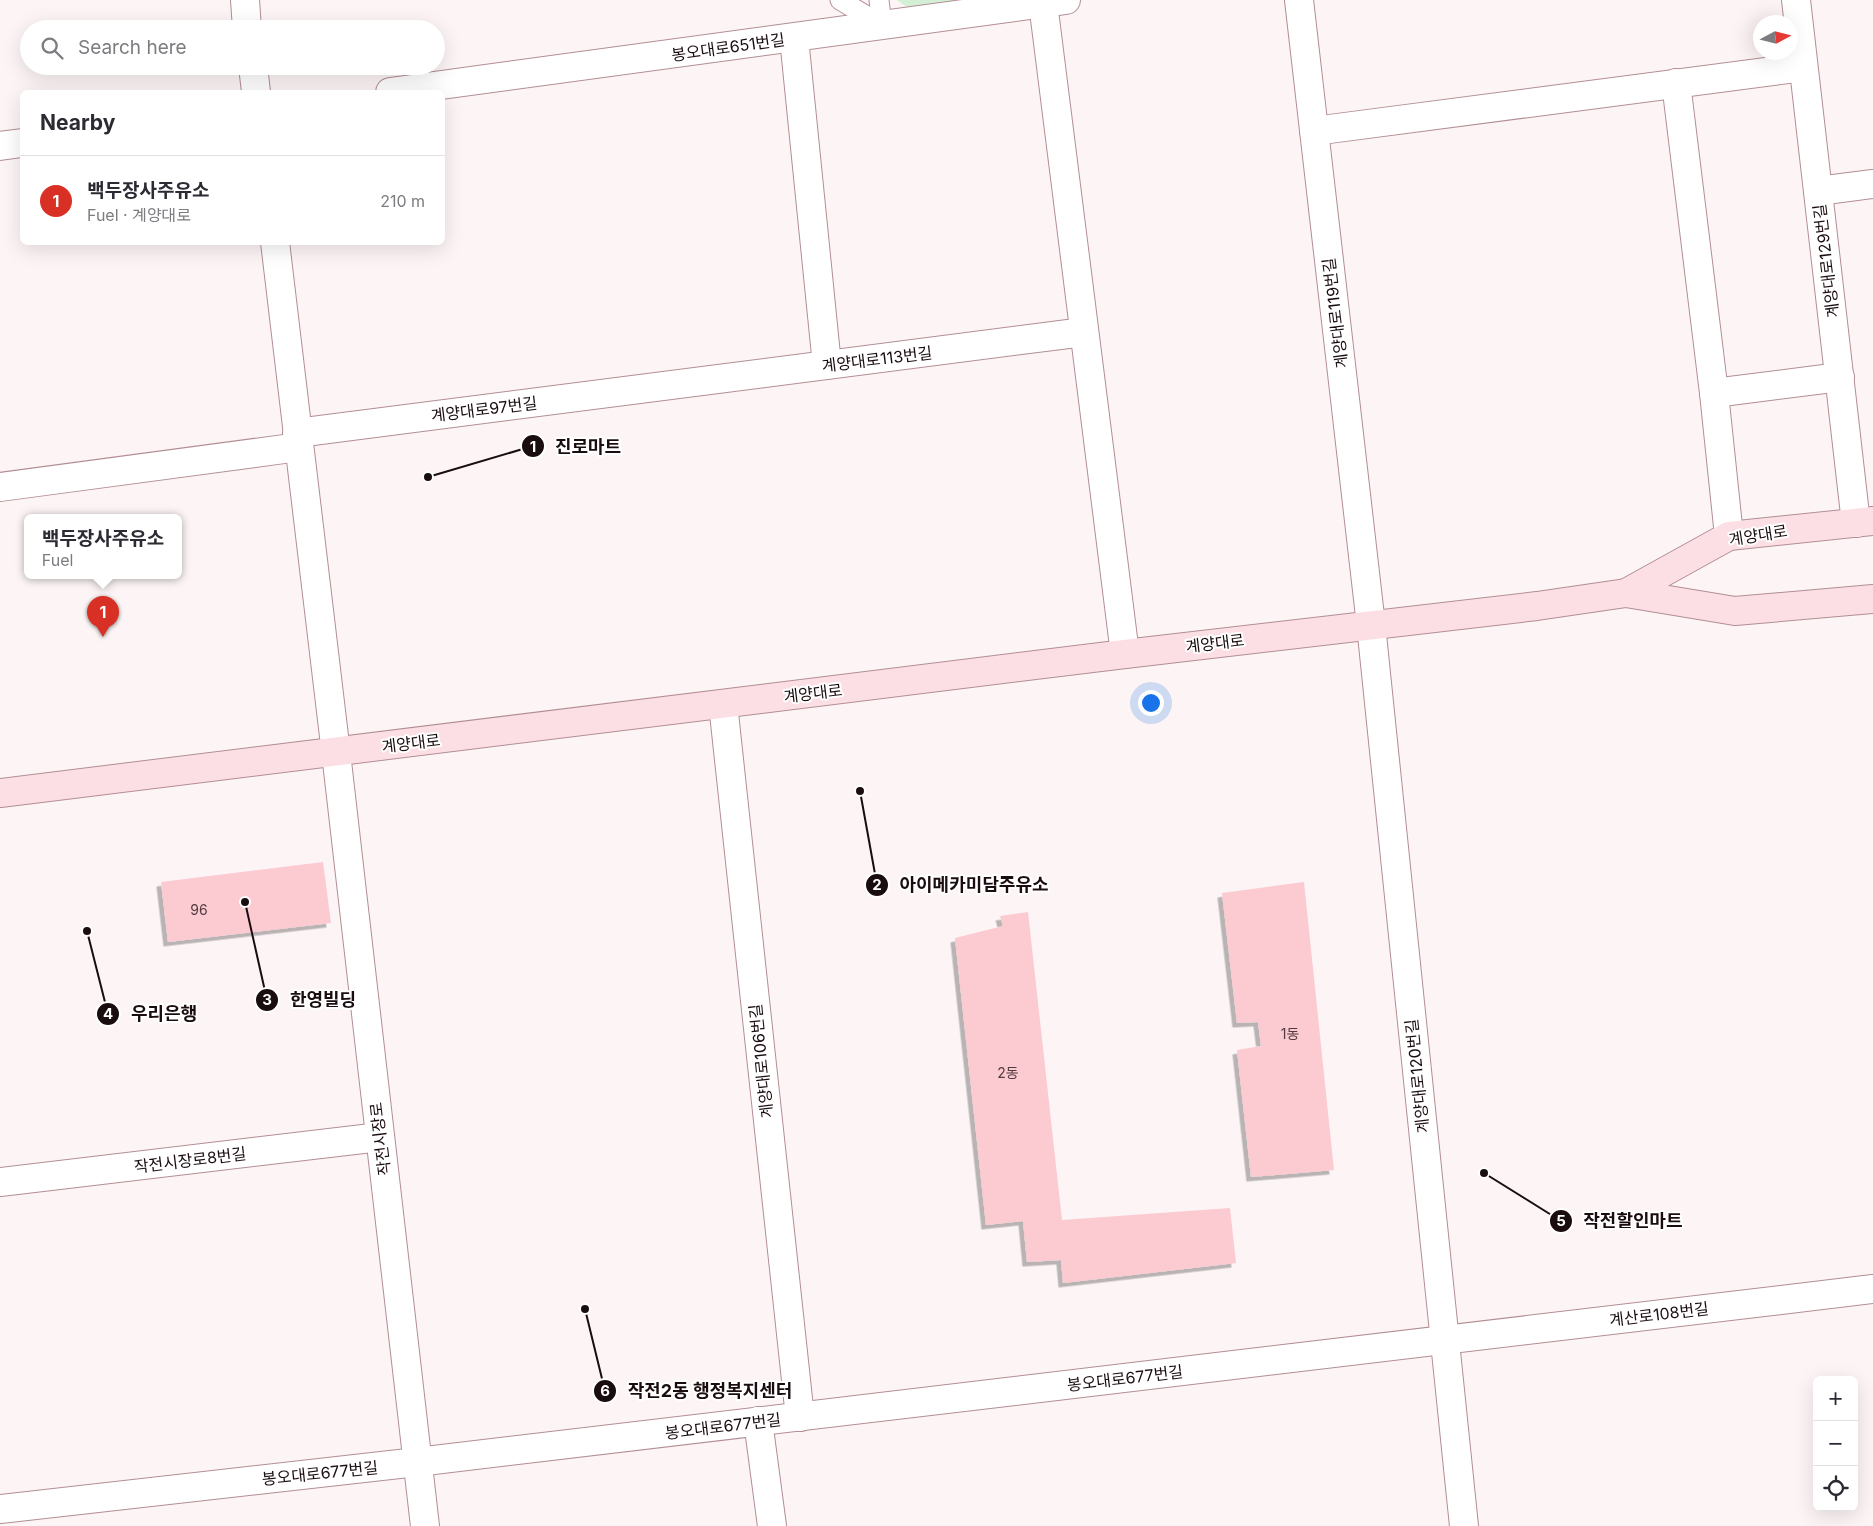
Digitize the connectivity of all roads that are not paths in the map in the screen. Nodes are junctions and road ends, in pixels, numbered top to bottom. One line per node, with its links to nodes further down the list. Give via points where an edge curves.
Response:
1 (245, 0): 7 (street)
2 (840, 0): 6 (lane)
3 (1299, 0): 14 (street, 계양대로119번길)
4 (1796, 0): 9 (street, 계양대로129번길)
5 (1055, 2): 6 (street, 봉오대로651번길); 20 (street)
6 (880, 13): 8 (street, 봉오대로651번길)
7 (246, 20)
8 (794, 38): 13 (street, 봉오대로651번길); 21 (street)
9 (1803, 67): 11 (street); 18 (street, 계양대로129번길)
10 (254, 75): 12 (street)
11 (1676, 83): 14 (street); 24 (street)
12 (256, 90)
13 (405, 90)
14 (1314, 131): 31 (street, 계양대로119번길)
15 (20, 143): 16 (street)
16 (0, 146)
17 (1873, 184): 18 (street)
18 (1818, 191): 22 (street, 계양대로129번길)
19 (275, 245): 25 (street)
20 (1084, 332): 21 (street, 계양대로113번길); 32 (street)
21 (827, 365): 23 (street, 계양대로113번길)
22 (1840, 377): 24 (street); 27 (street, 계양대로129번길)
23 (670, 385): 25 (street, 계양대로97번길)
24 (1714, 392): 28 (street)
25 (298, 440): 26 (street, 계양대로97번길); 34 (street)
26 (0, 487)
27 (1864, 522): 28 (main road, 계양대로)
28 (1729, 536): 29 (main road, 계양대로)
29 (1626, 593): 30 (main road, 계양대로, via 1735,611); 31 (main road, 계양대로)
30 (1873, 599)
31 (1371, 625): 32 (main road, 계양대로); 39 (street, 계양대로120번길)
32 (1125, 654): 33 (main road, 계양대로)
33 (723, 704): 34 (main road, 계양대로); 40 (street, 계양대로106번길)
34 (336, 753): 35 (main road, 계양대로); 36 (street, 작전시장로)
35 (0, 793)
36 (380, 1137): 37 (street, 작전시장로8번길); 42 (street, 작전시장로)
37 (0, 1182)
38 (1873, 1290): 39 (street, 계산로108번길)
39 (1445, 1339): 40 (street, 봉오대로677번길); 46 (street, 계양대로120번길)
40 (800, 1417): 41 (street, 봉오대로677번길)
41 (758, 1422): 42 (street, 봉오대로677번길); 45 (street)
42 (417, 1462): 43 (street, 봉오대로677번길); 44 (street, 작전시장로)
43 (0, 1509)
44 (424, 1526)
45 (772, 1526)
46 (1464, 1526)

